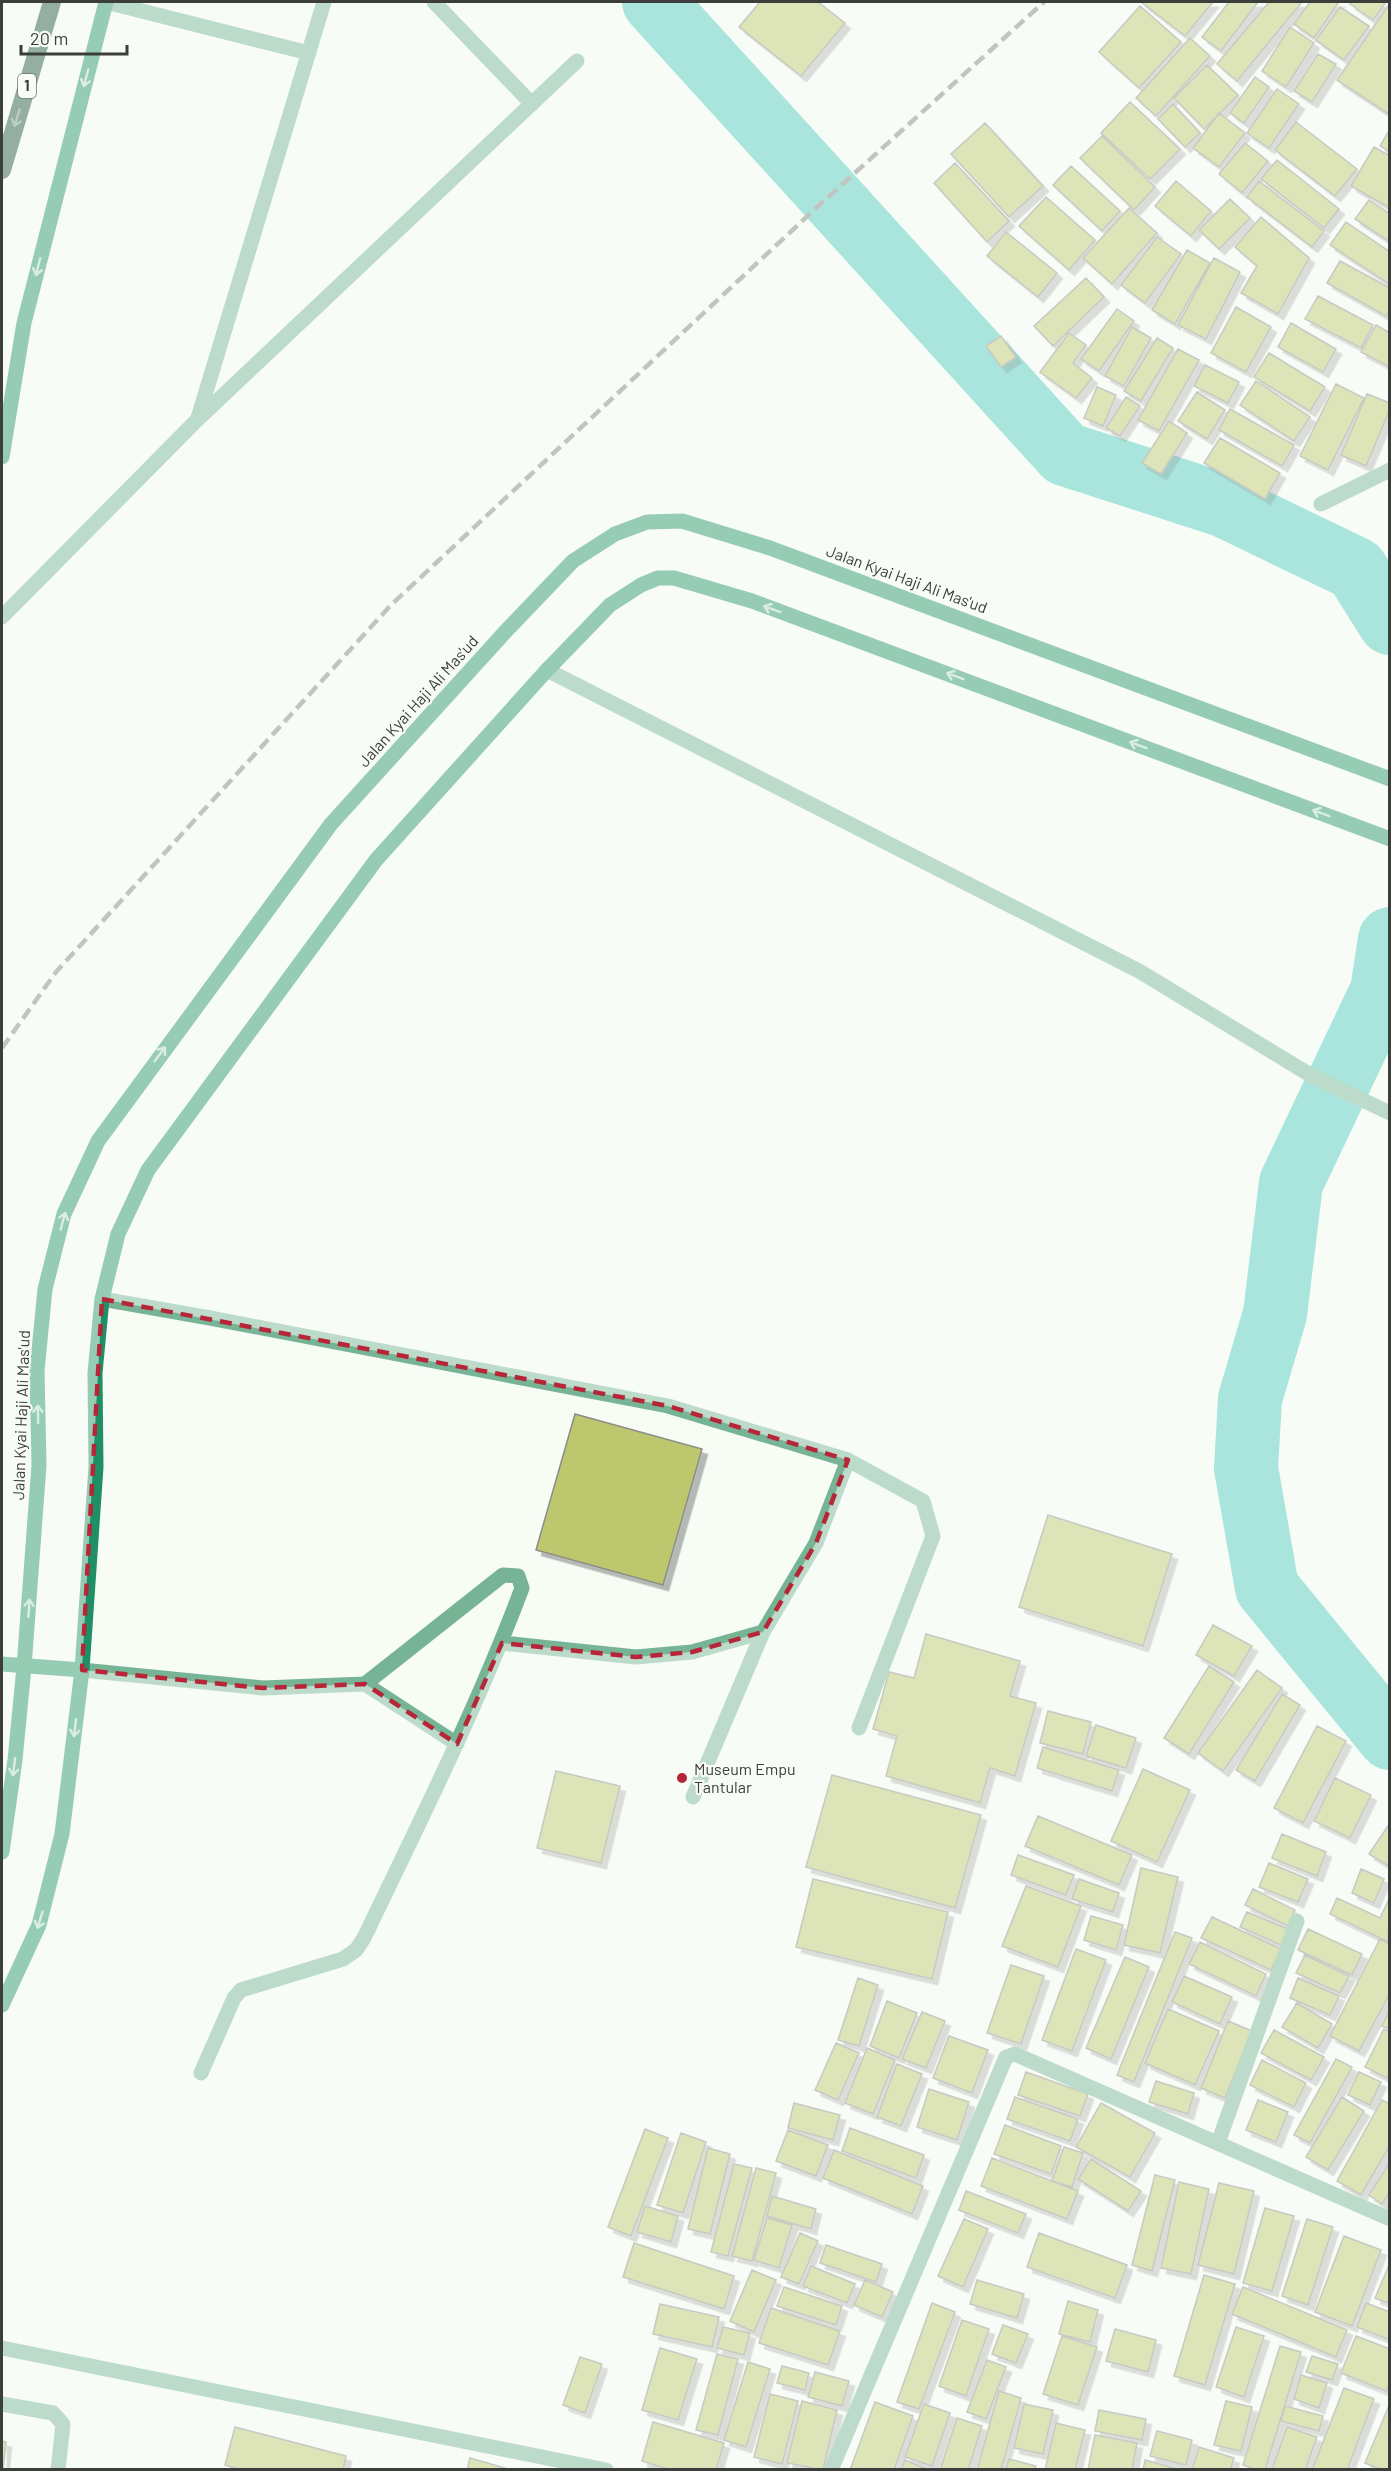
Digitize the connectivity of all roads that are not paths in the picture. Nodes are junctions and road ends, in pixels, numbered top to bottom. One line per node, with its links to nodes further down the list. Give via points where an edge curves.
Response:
1 (52, 2): 8 (highway, 1, one-way to 8)
2 (106, 2): 5 (street); 10 (street, one-way to 10, via 24,323)
3 (324, 2): 5 (street)
4 (434, 2): 7 (street)
5 (309, 53): 9 (street)
6 (577, 60): 7 (street)
7 (532, 104): 9 (street)
8 (2, 170)
9 (197, 420): 13 (street)
10 (2, 457)
11 (1389, 470): 12 (street)
12 (1321, 504)
13 (2, 617)
14 (547, 670): 16 (street, one-way to 14, via 763,605 674,578 658,578 641,585 610,605); 17 (street, via 1139,971 1312,1076); 18 (street, via 376,860 148,1170 118,1234)
15 (1389, 778): 23 (street, Jalan Kyai Haji Ali Mas'ud, one-way to 15, via 39,1465 37,1371 45,1289 64,1214 98,1141 331,824 573,561 615,534 647,522 682,521 770,548)
16 (1382, 837)
17 (1389, 1113)
18 (102, 1299): 19 (street, via 668,1406); 24 (street, via 95,1373 96,1467)
19 (848, 1460): 20 (street, via 816,1543); 26 (street, via 923,1501 933,1536)
20 (763, 1632): 21 (street, via 692,1652 636,1657); 28 (street)
21 (502, 1643): 25 (street, via 522,1588 518,1576 503,1575); 27 (street)
22 (2, 1664): 23 (street)
23 (24, 1667): 24 (street); 29 (street, Jalan Kyai Haji Ali Mas'ud, one-way to 29)
24 (82, 1670): 25 (street, via 263,1688); 31 (street, one-way to 31, via 62,1834 39,1925)
25 (365, 1684): 27 (street)
26 (859, 1728)
27 (457, 1744): 32 (street, via 356,1950 343,1959 241,1990)
28 (693, 1797)
29 (2, 1852)
30 (1297, 1921): 33 (street)
31 (2, 2005)
32 (201, 2073)
33 (1218, 2143): 34 (street); 39 (street, via 1015,2054 1006,2057)
34 (1389, 2219)
35 (2, 2348): 38 (street)
36 (2, 2404): 37 (street, via 53,2413 63,2424)
37 (58, 2469)
38 (606, 2469)
39 (831, 2469)

